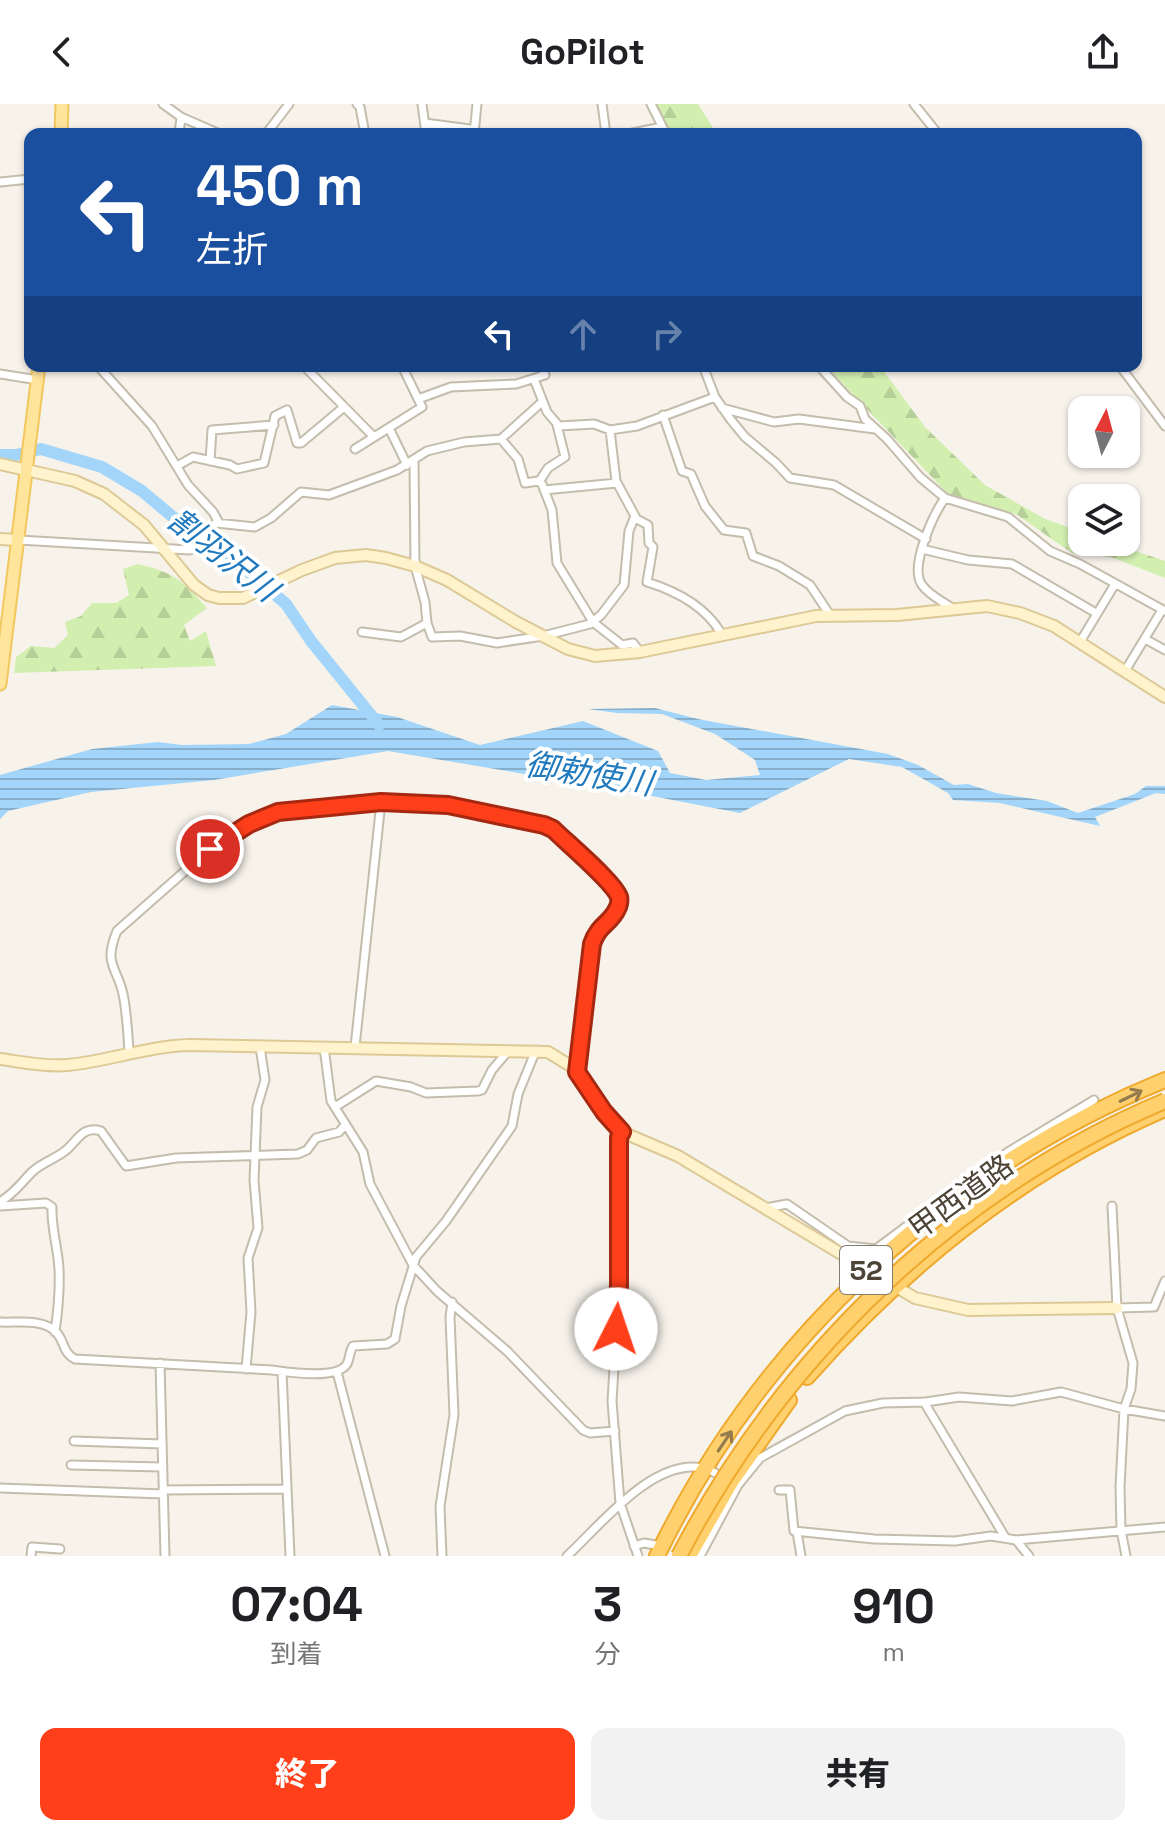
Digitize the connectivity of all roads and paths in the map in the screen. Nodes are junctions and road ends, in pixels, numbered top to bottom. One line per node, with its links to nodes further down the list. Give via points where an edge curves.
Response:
1 (62, 104): 12 (main road)
2 (163, 104): 10 (street)
3 (289, 104): 15 (street)
4 (357, 104): 16 (street)
5 (422, 104): 11 (street)
6 (477, 104): 19 (street)
7 (602, 104): 20 (street)
8 (651, 104): 21 (street)
9 (914, 104): 22 (street)
10 (181, 117): 13 (street); 14 (street)
11 (425, 123): 17 (street); 18 (street)
12 (61, 128)
13 (180, 128)
14 (206, 128)
15 (271, 128)
16 (364, 128)
17 (425, 128)
18 (451, 128)
19 (477, 128)
20 (605, 128)
21 (663, 128)
22 (933, 128)
23 (24, 180): 24 (street)
24 (0, 182)
25 (39, 372): 35 (main road)
26 (103, 372): 54 (street, via 152,426)
27 (310, 372): 39 (street)
28 (405, 372): 37 (street)
29 (544, 372): 34 (street)
30 (705, 372): 36 (street)
31 (824, 372): 46 (street, via 860,406)
32 (1124, 372): 44 (street)
33 (0, 374): 35 (street)
34 (534, 379): 37 (street, via 451,387); 38 (street)
35 (38, 380): 55 (main road)
36 (715, 397): 40 (street); 41 (street)
37 (418, 399): 45 (street, via 422,407)
38 (542, 402): 43 (street); 49 (street)
39 (344, 407): 42 (street, via 301,443 287,410 275,416); 48 (street)
40 (722, 408): 46 (street, via 774,422 799,419); 62 (street, via 790,478 834,485)
41 (663, 415): 47 (street); 71 (street, via 682,471 691,474 705,506 724,530 746,533 753,556 810,585)
42 (274, 425): 51 (street, via 212,430); 51 (street, via 264,463 237,469)
43 (557, 425): 47 (street, via 594,424); 57 (street, via 565,457 548,468)
44 (1165, 426)
45 (389, 428): 48 (street); 52 (street)
46 (875, 429): 58 (street)
47 (610, 430): 56 (street)
48 (374, 437): 50 (street)
49 (501, 439): 52 (street, via 427,451); 57 (street, via 518,459 525,483)
50 (355, 449)
51 (210, 461): 54 (street, via 193,457)
52 (411, 463): 60 (street, via 329,495 301,492 255,527); 66 (street)
53 (0, 464): 55 (street)
54 (177, 466): 60 (street)
55 (27, 471): 63 (main road); 64 (street, via 75,481 104,494 133,514)
56 (617, 483): 57 (street); 59 (street)
57 (542, 486): 72 (street, via 556,531 557,563)
58 (945, 498): 62 (street); 67 (street, via 1008,517 1050,551)
59 (635, 518): 72 (street, via 624,585); 76 (street, via 648,525 653,547 647,582 675,591 709,615)
60 (219, 523): 64 (street, via 190,550)
61 (0, 539): 63 (street)
62 (926, 539): 65 (street)
63 (19, 540): 64 (street); 74 (main road)
64 (166, 549): 66 (street, via 194,585 208,595 233,599 335,558 366,555)
65 (922, 549): 68 (street, via 916,569 921,585); 70 (street, via 1012,564)
66 (415, 566): 73 (street); 77 (street)
67 (1115, 584): 69 (street); 70 (street)
68 (952, 608): 71 (street); 79 (street, via 987,606 1020,613)
69 (1164, 610): 78 (street)
70 (1096, 613): 79 (street)
71 (830, 615): 76 (street)
72 (593, 622): 77 (street); 81 (street, via 616,642 633,643)
73 (427, 623): 75 (street, via 401,637); 77 (street, via 432,637 497,643)
74 (4, 631): 83 (main road)
75 (362, 632)
76 (721, 633): 81 (street)
77 (543, 636): 81 (street, via 595,656)
78 (1145, 639): 80 (street); 82 (street)
79 (1080, 642): 82 (street)
80 (1165, 650)
81 (640, 652)
82 (1125, 671): 84 (street)
83 (0, 681)
84 (1165, 697)
85 (381, 802): 88 (street); 91 (street, via 290,809 249,824 210,849 117,931 110,958 125,1002); 93 (street, via 448,805 544,825 619,897 615,914 596,931 592,944)
86 (260, 1047): 87 (street); 91 (street, via 174,1045); 101 (street, via 265,1080 257,1107)
87 (324, 1047): 88 (street); 97 (street)
88 (355, 1047): 89 (street)
89 (510, 1049): 90 (street); 97 (street, via 482,1090 426,1093 376,1081)
90 (536, 1050): 93 (street, via 556,1056); 105 (street, via 512,1126)
91 (129, 1052): 92 (street, via 68,1065)
92 (0, 1059)
93 (577, 1072): 100 (street)
94 (1165, 1080): 106 (highway, 甲西道路 / 52, one-way to 94, via 1007,1162)
95 (1094, 1100): 104 (street, via 1008,1152 876,1249 848,1246 787,1204)
96 (1165, 1101): 147 (highway, bridge, via 1040,1165 902,1267 784,1392 735,1460)
97 (335, 1107): 99 (street)
98 (1165, 1109): 108 (highway, 甲西道路 / 52, via 1015,1191)
99 (345, 1125): 101 (street, via 316,1138 302,1153); 105 (street, via 363,1152 370,1184)
100 (622, 1132): 104 (street, via 667,1150); 120 (street, via 612,1372)
101 (255, 1156): 102 (street, via 176,1158 126,1166 101,1131 91,1129 33,1171); 114 (street, via 258,1228 248,1258)
102 (0, 1204): 112 (street, via 50,1204 59,1266)
103 (1112, 1206): 110 (street)
104 (764, 1209): 106 (street)
105 (413, 1265): 109 (street); 116 (street, via 395,1339 353,1346)
106 (867, 1269): 108 (street); 125 (highway, 甲西道路 / 52, one-way to 106, via 779,1367)
107 (1165, 1281): 110 (street, via 1154,1307)
108 (894, 1286): 110 (street, via 924,1301 968,1310); 126 (highway, 甲西道路 / 52, via 801,1385 765,1431)
109 (452, 1302): 120 (street, via 583,1430); 144 (street, via 454,1415 440,1506)
110 (1117, 1308): 118 (street, via 1133,1363)
111 (0, 1322): 112 (street, via 37,1323)
112 (55, 1332): 113 (street, via 75,1359)
113 (160, 1363): 114 (street); 122 (street)
114 (246, 1369): 115 (street)
115 (282, 1372): 116 (street); 128 (street)
116 (337, 1372): 143 (street)
117 (924, 1402): 118 (street, via 959,1397 1012,1401 1061,1392); 126 (street, via 845,1411 760,1458); 135 (street)
118 (1124, 1409): 119 (street); 133 (street)
119 (1165, 1416)
120 (615, 1431): 131 (street)
121 (74, 1441): 122 (street)
122 (162, 1444): 124 (street)
123 (71, 1465): 124 (street)
124 (162, 1467): 130 (street)
125 (706, 1468): 126 (street); 131 (street, via 681,1468); 139 (highway, 甲西道路 / 52)
126 (734, 1484): 148 (highway, 甲西道路 / 52); 149 (street)
127 (0, 1488): 130 (street)
128 (287, 1489): 130 (street); 142 (street)
129 (779, 1490): 134 (street, via 790,1490)
130 (163, 1492): 141 (street)
131 (620, 1503): 137 (street); 145 (street)
132 (1165, 1527): 133 (street)
133 (1121, 1530): 136 (street); 152 (street)
134 (797, 1532): 135 (street, via 955,1541); 150 (street)
135 (1005, 1537): 136 (street)
136 (1016, 1540): 151 (street)
137 (634, 1546): 139 (street, via 644,1543); 146 (street)
138 (60, 1549): 140 (street, via 32,1547)
139 (659, 1551)
140 (31, 1556)
141 (165, 1556)
142 (290, 1556)
143 (385, 1556)
144 (442, 1556)
145 (567, 1556)
146 (638, 1556)
147 (679, 1556)
148 (689, 1556)
149 (700, 1556)
150 (801, 1556)
151 (1029, 1556)
152 (1126, 1556)

